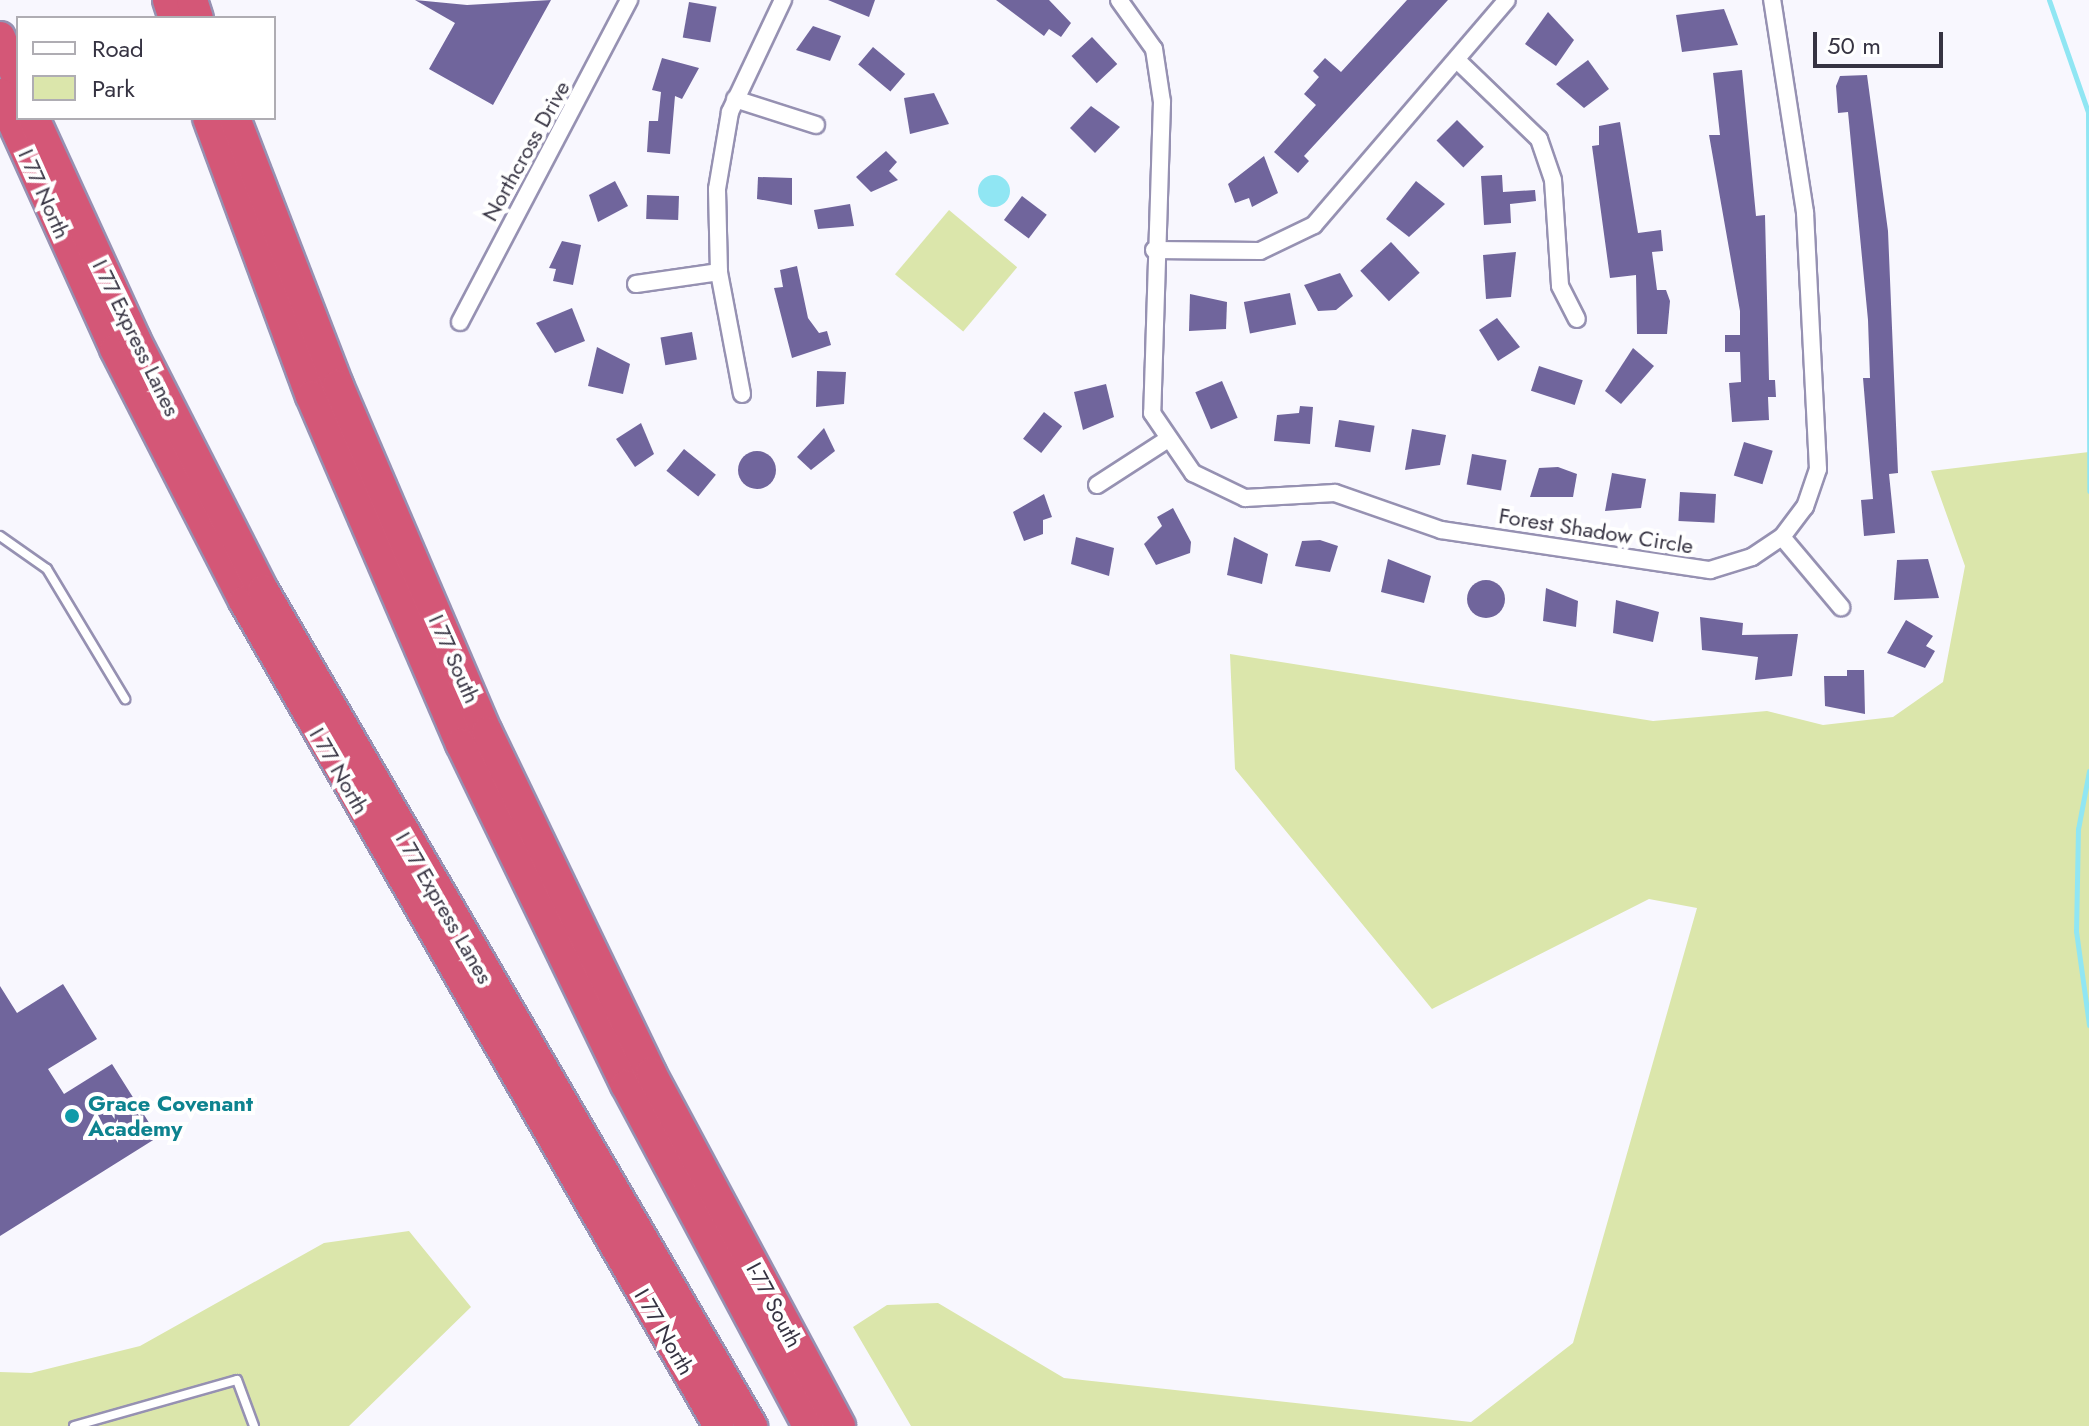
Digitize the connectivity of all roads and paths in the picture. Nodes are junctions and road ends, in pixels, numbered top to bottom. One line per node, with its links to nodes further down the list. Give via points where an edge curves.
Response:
1 (629, 0): 19 (street, Northcross Drive)
2 (783, 0): 10 (street)
3 (1119, 0): 15 (street, Forest Shadow Circle, via 1143,30 1159,67)
4 (1507, 0): 7 (street)
5 (1772, 0): 24 (street, Forest Shadow Circle, via 1805,212 1818,469 1805,507)
6 (0, 37): 8 (highway)
7 (1458, 61): 15 (street, via 1330,208 1296,237 1260,251); 18 (street, via 1539,139 1553,180 1560,286)
8 (16, 75)
9 (0, 94): 31 (highway, I 77 North, via 122,363 244,601)
10 (735, 99): 14 (street); 16 (street, via 717,189)
11 (35, 120): 32 (highway, I 77 Express Lanes, via 135,339 263,590)
12 (209, 120): 28 (highway, via 311,396 461,744 626,1085)
13 (236, 120): 27 (highway, I 77 South, via 436,617)
14 (816, 125)
15 (1154, 250): 21 (street, Forest Shadow Circle, via 1149,397)
16 (719, 272): 17 (street); 20 (street)
17 (636, 284)
18 (1577, 319)
19 (460, 322)
20 (742, 394)
21 (1165, 441): 22 (street); 24 (street, Forest Shadow Circle, via 1193,473 1245,498 1335,493 1441,530 1662,566 1732,565)
22 (1097, 485)
23 (0, 536): 26 (lane, via 47,569)
24 (1782, 537): 25 (street)
25 (1841, 607)
26 (125, 699)
27 (708, 1184): 28 (highway); 33 (highway, I-77 South)
28 (806, 1423)
29 (74, 1426): 30 (lane, via 237,1380)
30 (254, 1426)
31 (719, 1426)
32 (752, 1426)
33 (840, 1426)

